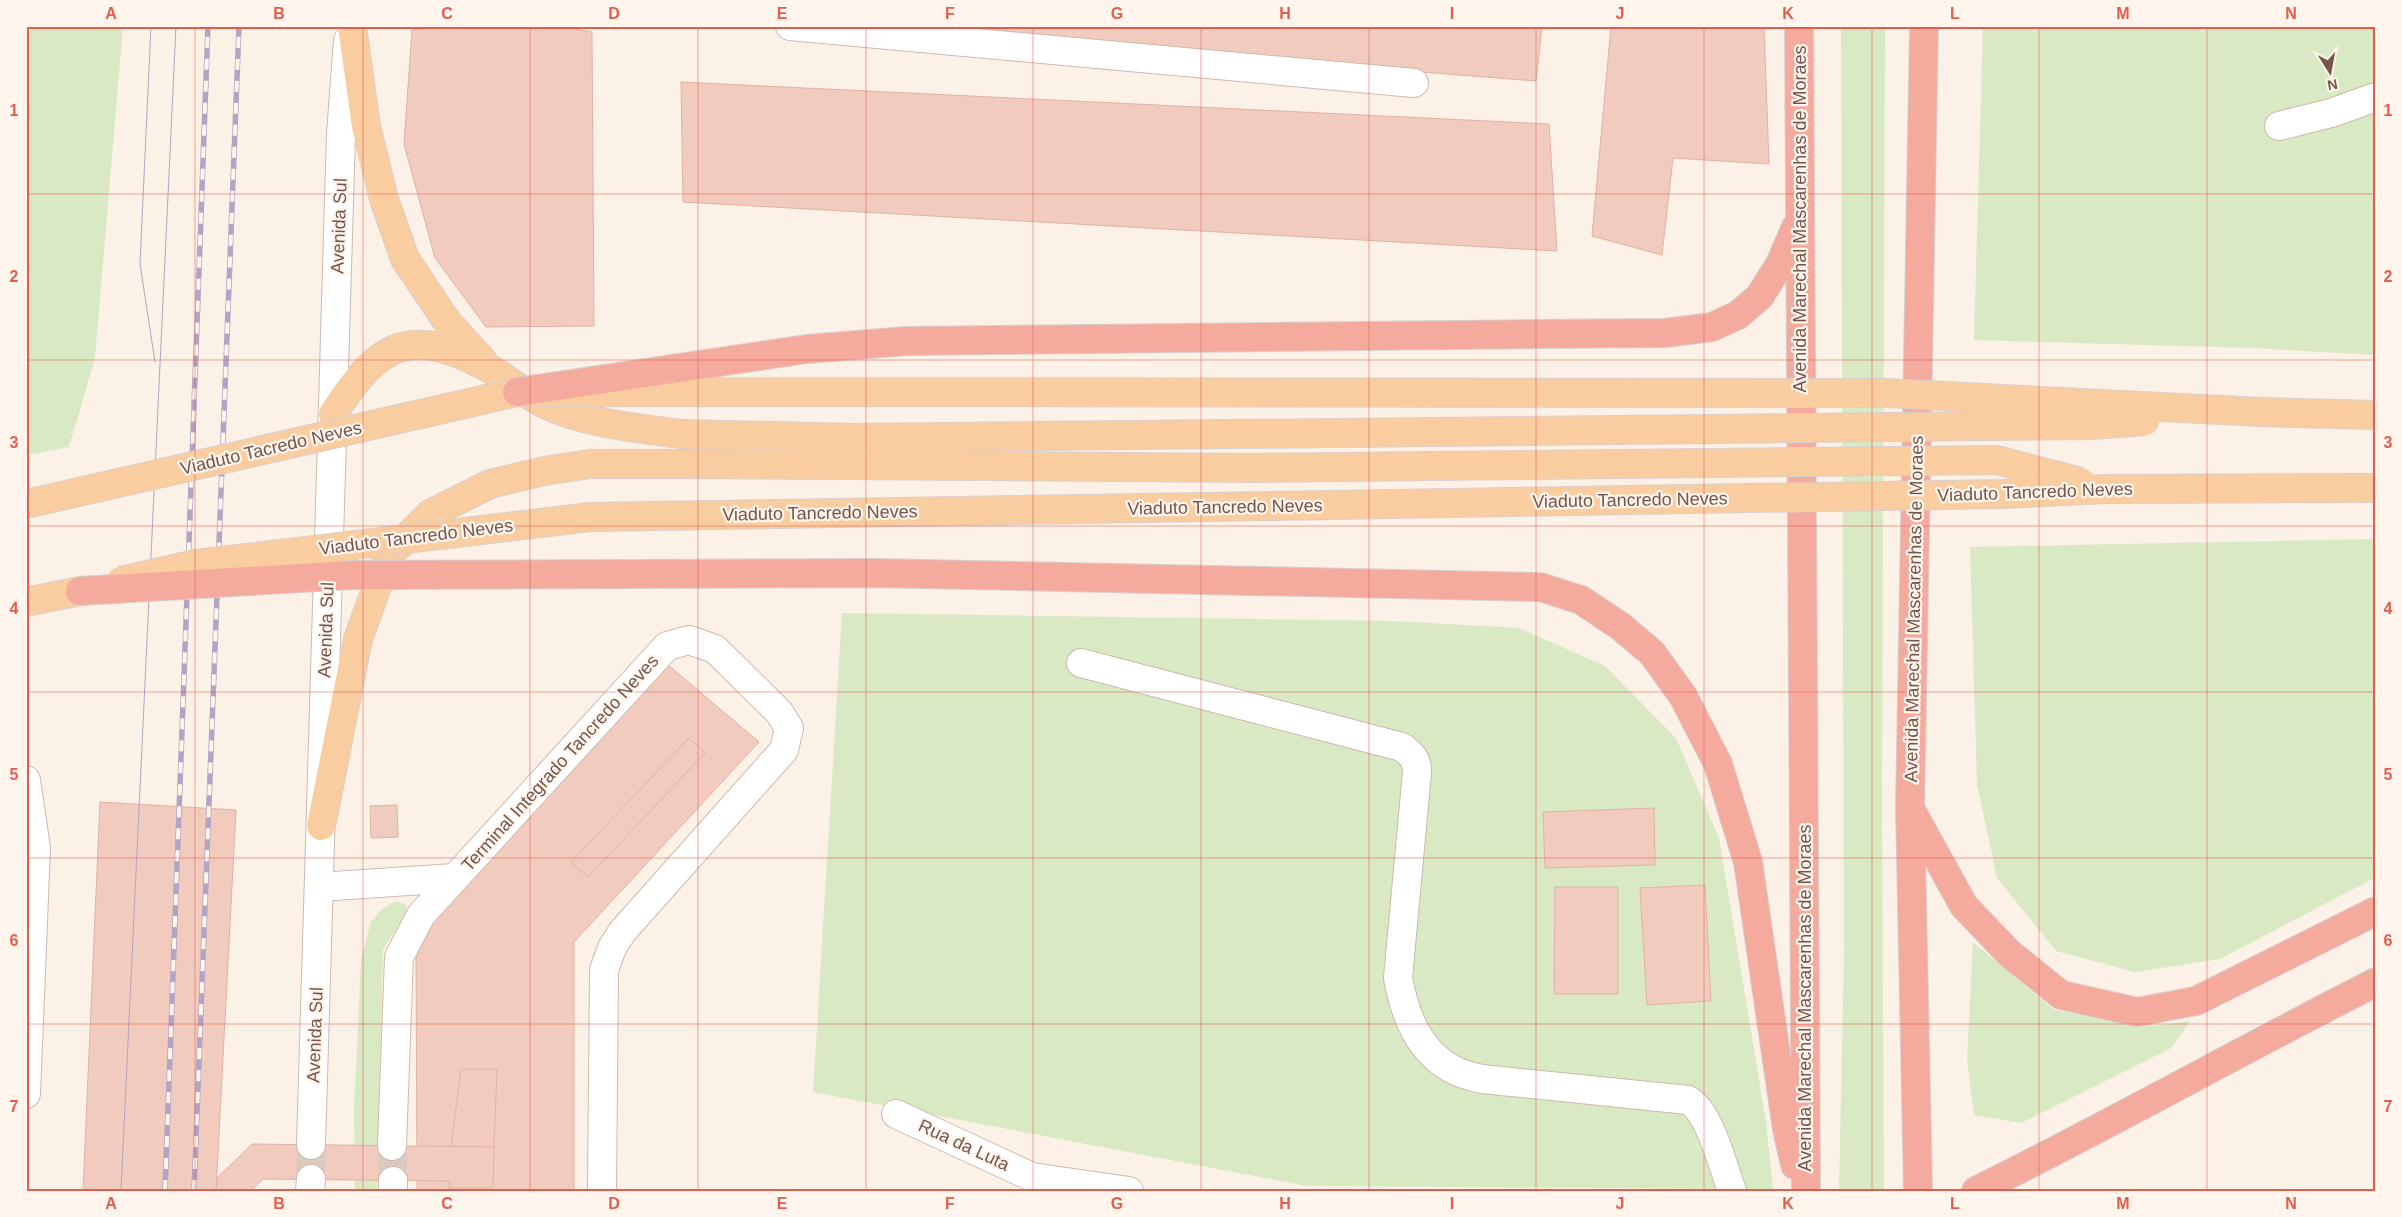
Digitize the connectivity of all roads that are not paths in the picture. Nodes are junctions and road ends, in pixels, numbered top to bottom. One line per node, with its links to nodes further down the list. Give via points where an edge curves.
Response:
1 (351, 26): 9 (main road, via 366,126 384,199 405,259 448,323); 12 (street, Avenida Sul, via 341,134)
2 (790, 26): 5 (street)
3 (1800, 26): 8 (highway, Avenida Marechal Mascarenhas de Moraes)
4 (1924, 26): 21 (highway, Avenida Marechal Mascarenhas de Moraes)
5 (1414, 83)
6 (2376, 97): 7 (street)
7 (2280, 126)
8 (1800, 219): 10 (highway, bridge, via 1780,264 1760,296 1738,315 1712,327 1665,333 907,341 807,349); 36 (highway, Avenida Marechal Mascarenhas de Moraes)
9 (491, 370): 11 (main road, bridge, via 543,403 591,422 680,434 855,438 2091,425); 12 (main road, via 448,350 423,344 405,346 370,364)
10 (517, 392): 11 (main road, bridge, via 1886,393); 16 (main road, Viaduto Tacredo Neves, bridge)
11 (2261, 412): 13 (main road)
12 (333, 414): 22 (street, Avenida Sul)
13 (2376, 415)
14 (2107, 488): 15 (main road, Viaduto Tancredo Neves); 17 (main road, Viaduto Tancredo Neves, bridge, via 1992,494 590,517 196,564); 22 (main road, bridge, via 1997,460 1255,468 590,464 544,471 490,484 430,514 388,556 358,639)
15 (2376, 488)
16 (26, 504)
17 (80, 591): 18 (main road); 35 (highway, bridge, via 352,575 873,573 1540,586 1581,600 1652,653 1683,696 1718,764 1748,862 1787,1129)
18 (26, 602)
19 (1081, 663): 34 (street, via 1402,747 1412,754 1416,772 1398,978 1403,1006 1422,1042 1438,1060 1456,1071 1482,1079 1688,1100 1703,1116)
20 (26, 780): 27 (street, via 34,822 36,861)
21 (1910, 808): 25 (highway, via 1964,906 2009,953 2061,995 2137,1012 2196,1002); 37 (highway, Avenida Marechal Mascarenhas de Moraes)
22 (320, 826): 24 (street, Avenida Sul)
23 (454, 878): 24 (street, Terminal Integrado Tancredo Neves); 30 (street, Terminal Integrado Tancredo Neves, via 421,915 400,957); 32 (street, Terminal Integrado Tancredo Neves, via 667,646 689,640 715,649 779,712 789,728 784,750 622,932 612,948 604,970)
24 (319, 887): 29 (street, Avenida Sul)
25 (2376, 911)
26 (2376, 982): 38 (highway)
27 (26, 1094)
28 (896, 1114): 31 (street, Rua da Luta)
29 (311, 1145)
30 (392, 1146)
31 (1030, 1184): 33 (street, Rua da Luta)
32 (602, 1191)
33 (1130, 1191)
34 (1732, 1191)
35 (1802, 1191)
36 (1806, 1191)
37 (1918, 1191)
38 (1976, 1191)

